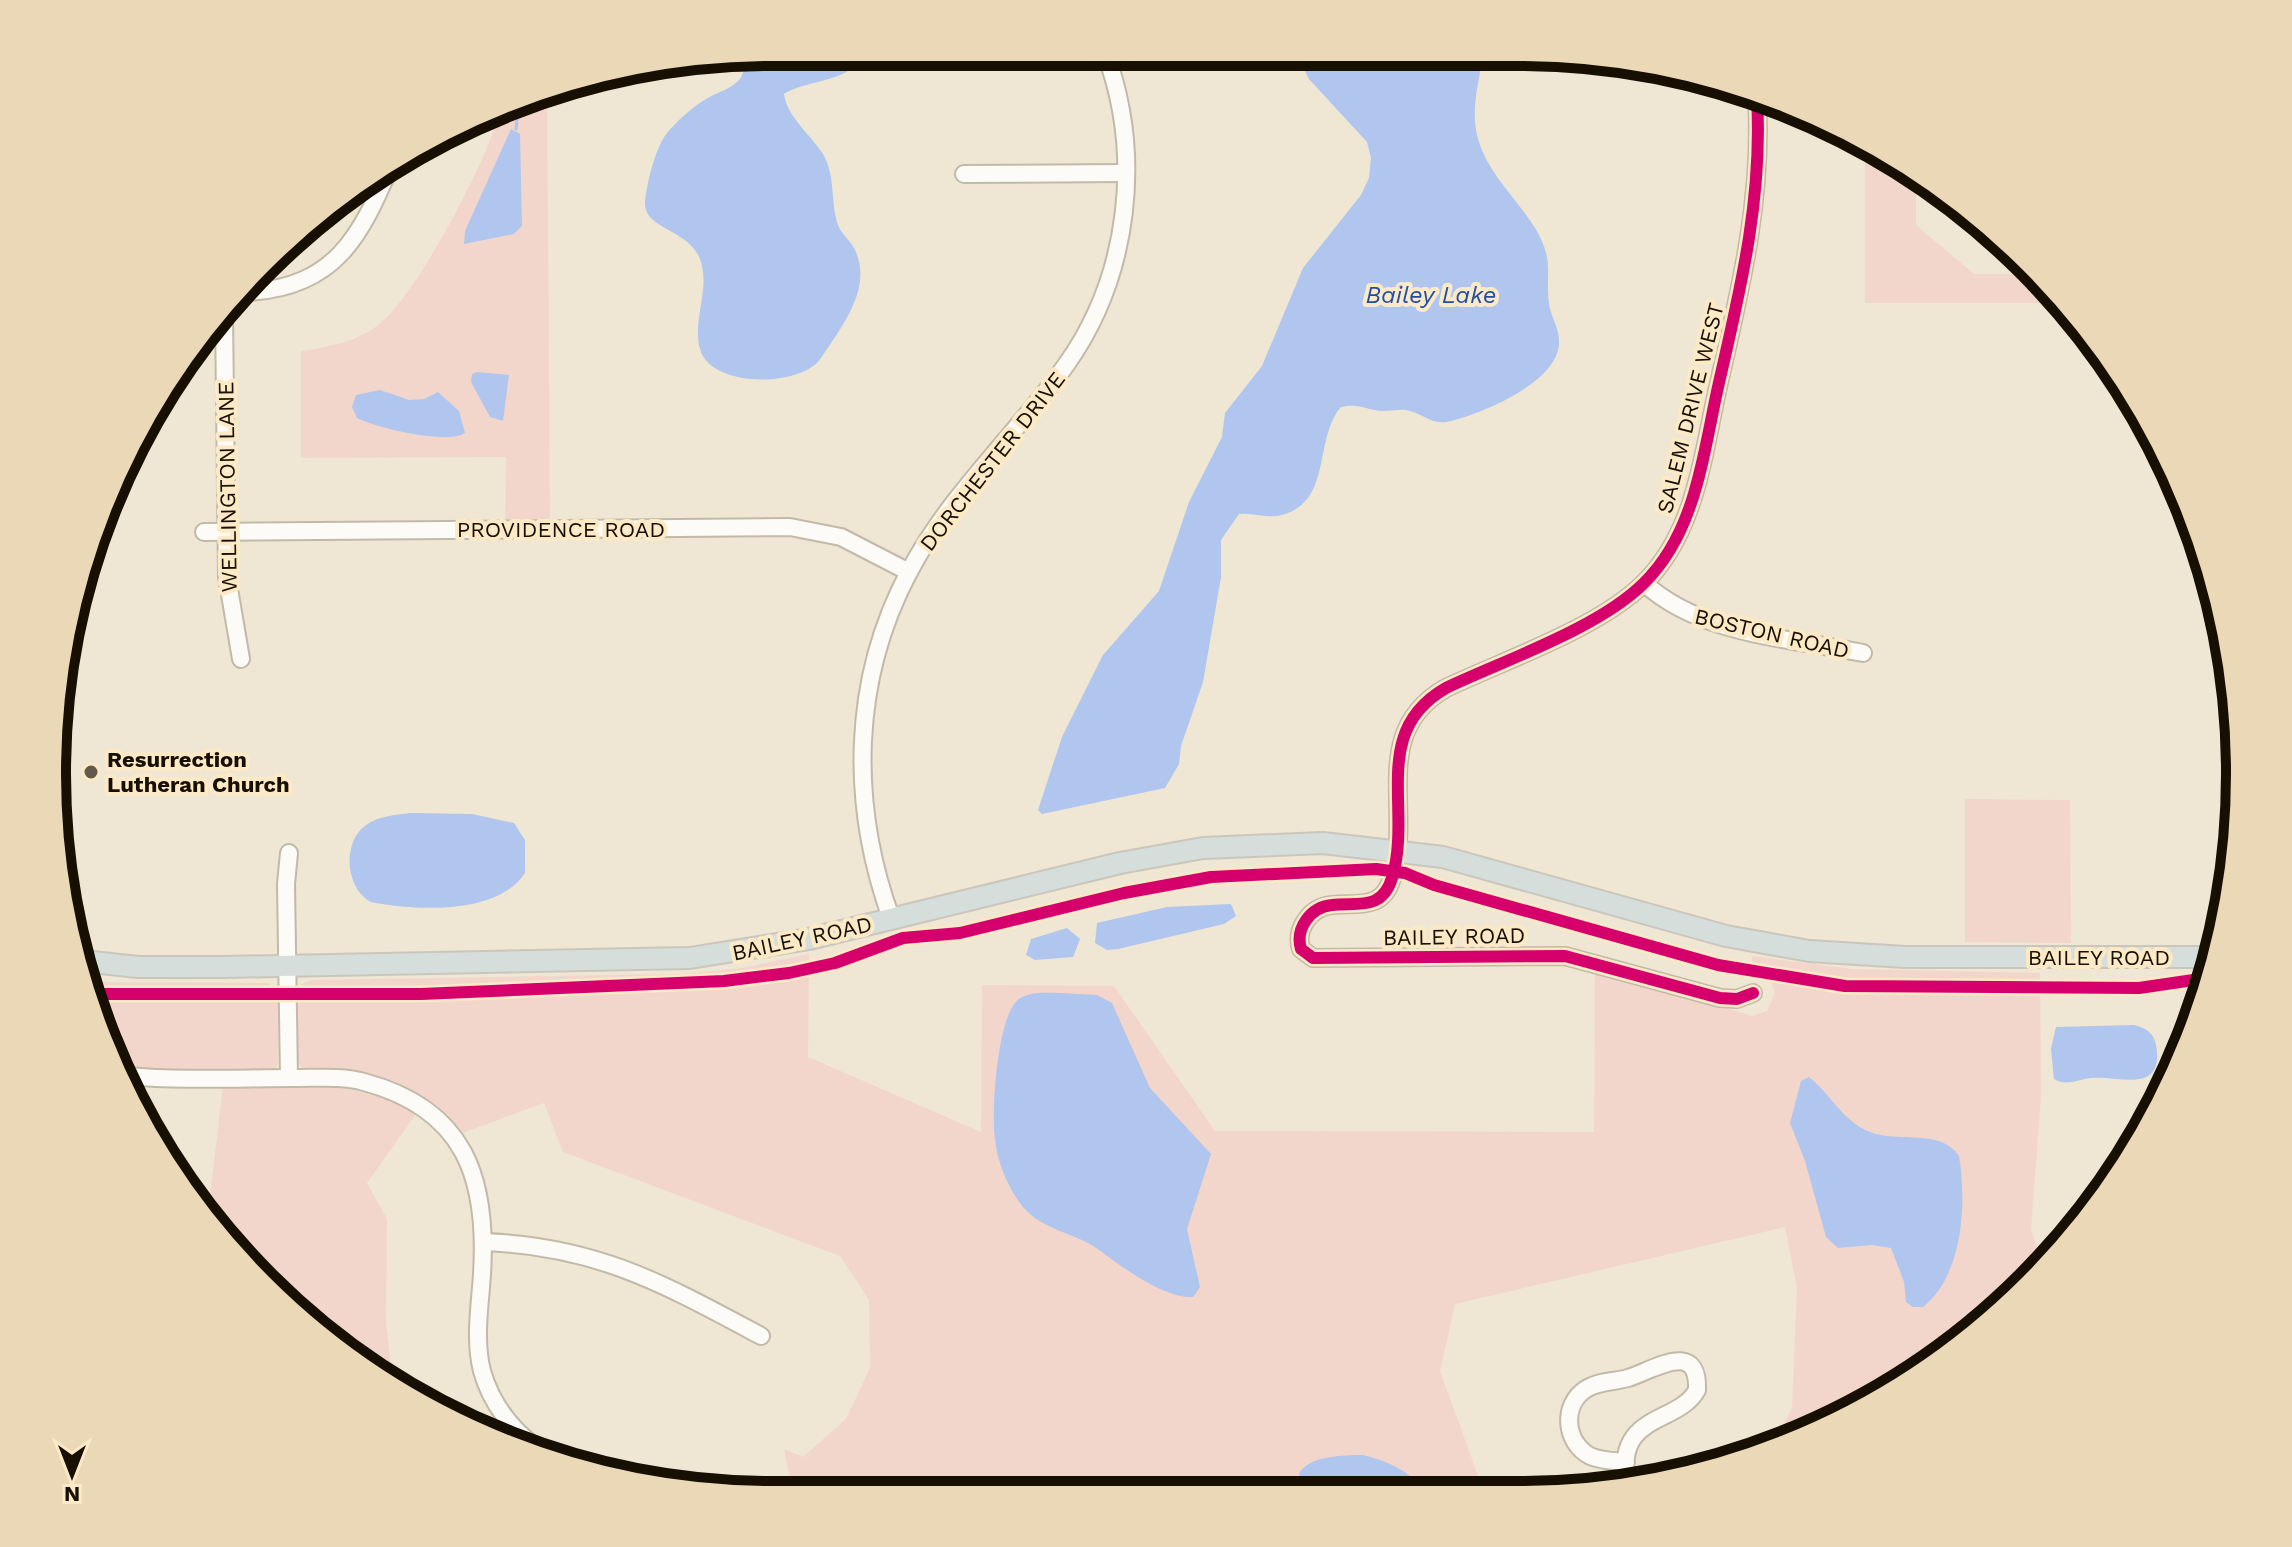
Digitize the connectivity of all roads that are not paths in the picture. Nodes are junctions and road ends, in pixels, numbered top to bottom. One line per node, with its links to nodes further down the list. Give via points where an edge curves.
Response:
1 (1109, 66): 3 (street, DORCHESTER DRIVE, via 1124,119)
2 (1757, 108): 11 (street, SALEM DRIVE WEST, via 1757,184 1749,247 1696,483 1676,540)
3 (1126, 173): 4 (street); 10 (street, DORCHESTER DRIVE, via 1121,235 1092,322 1050,386 943,517)
4 (964, 174)
5 (383, 183): 6 (street, via 366,223 336,259 294,283)
6 (258, 290)
7 (224, 328): 9 (street, WELLINGTON LANE)
8 (204, 532): 9 (street, PROVIDENCE ROAD)
9 (227, 532): 10 (street, PROVIDENCE ROAD, via 790,527 841,537); 13 (street, WELLINGTON LANE, via 229,601)
10 (909, 572): 16 (street, DORCHESTER DRIVE, via 876,653 862,741 866,824)
11 (1644, 583): 12 (street, BOSTON ROAD, via 1690,616); 14 (street, SALEM DRIVE WEST, via 1611,609 1422,703 1401,742)
12 (1863, 653)
13 (241, 659)
14 (1396, 849): 16 (main road, BAILEY ROAD, via 1301,843 1195,849); 17 (street, SALEM DRIVE WEST, via 1392,877 1379,899 1363,906 1318,909 1303,925); 18 (main road, BAILEY ROAD, via 1468,863 1726,936 1809,951 1905,957)
15 (289, 853): 21 (street)
16 (891, 918): 21 (main road, BAILEY ROAD, via 784,944 690,958)
17 (1300, 945): 23 (street, BAILEY ROAD, via 1305,954 1317,958 1565,956 1720,998)
18 (2202, 957)
19 (92, 962): 20 (main road, BAILEY ROAD)
20 (138, 967): 21 (main road, BAILEY ROAD); 22 (main road, BAILEY ROAD)
21 (287, 967): 25 (street)
22 (95, 973)
23 (1753, 993)
24 (135, 1076): 25 (street)
25 (289, 1078): 26 (street, via 360,1080 404,1097 436,1118 459,1145 473,1173 483,1206)
26 (484, 1242): 27 (street, via 555,1249 612,1263 666,1285); 28 (street, via 478,1341 482,1371 502,1413)
27 (761, 1336)
28 (522, 1434)
29 (1626, 1462): 29 (street, via 1643,1427 1697,1390 1696,1374 1685,1363 1672,1360 1595,1385 1572,1405 1569,1427 1578,1447 1595,1458); 30 (street)
30 (1626, 1472)

